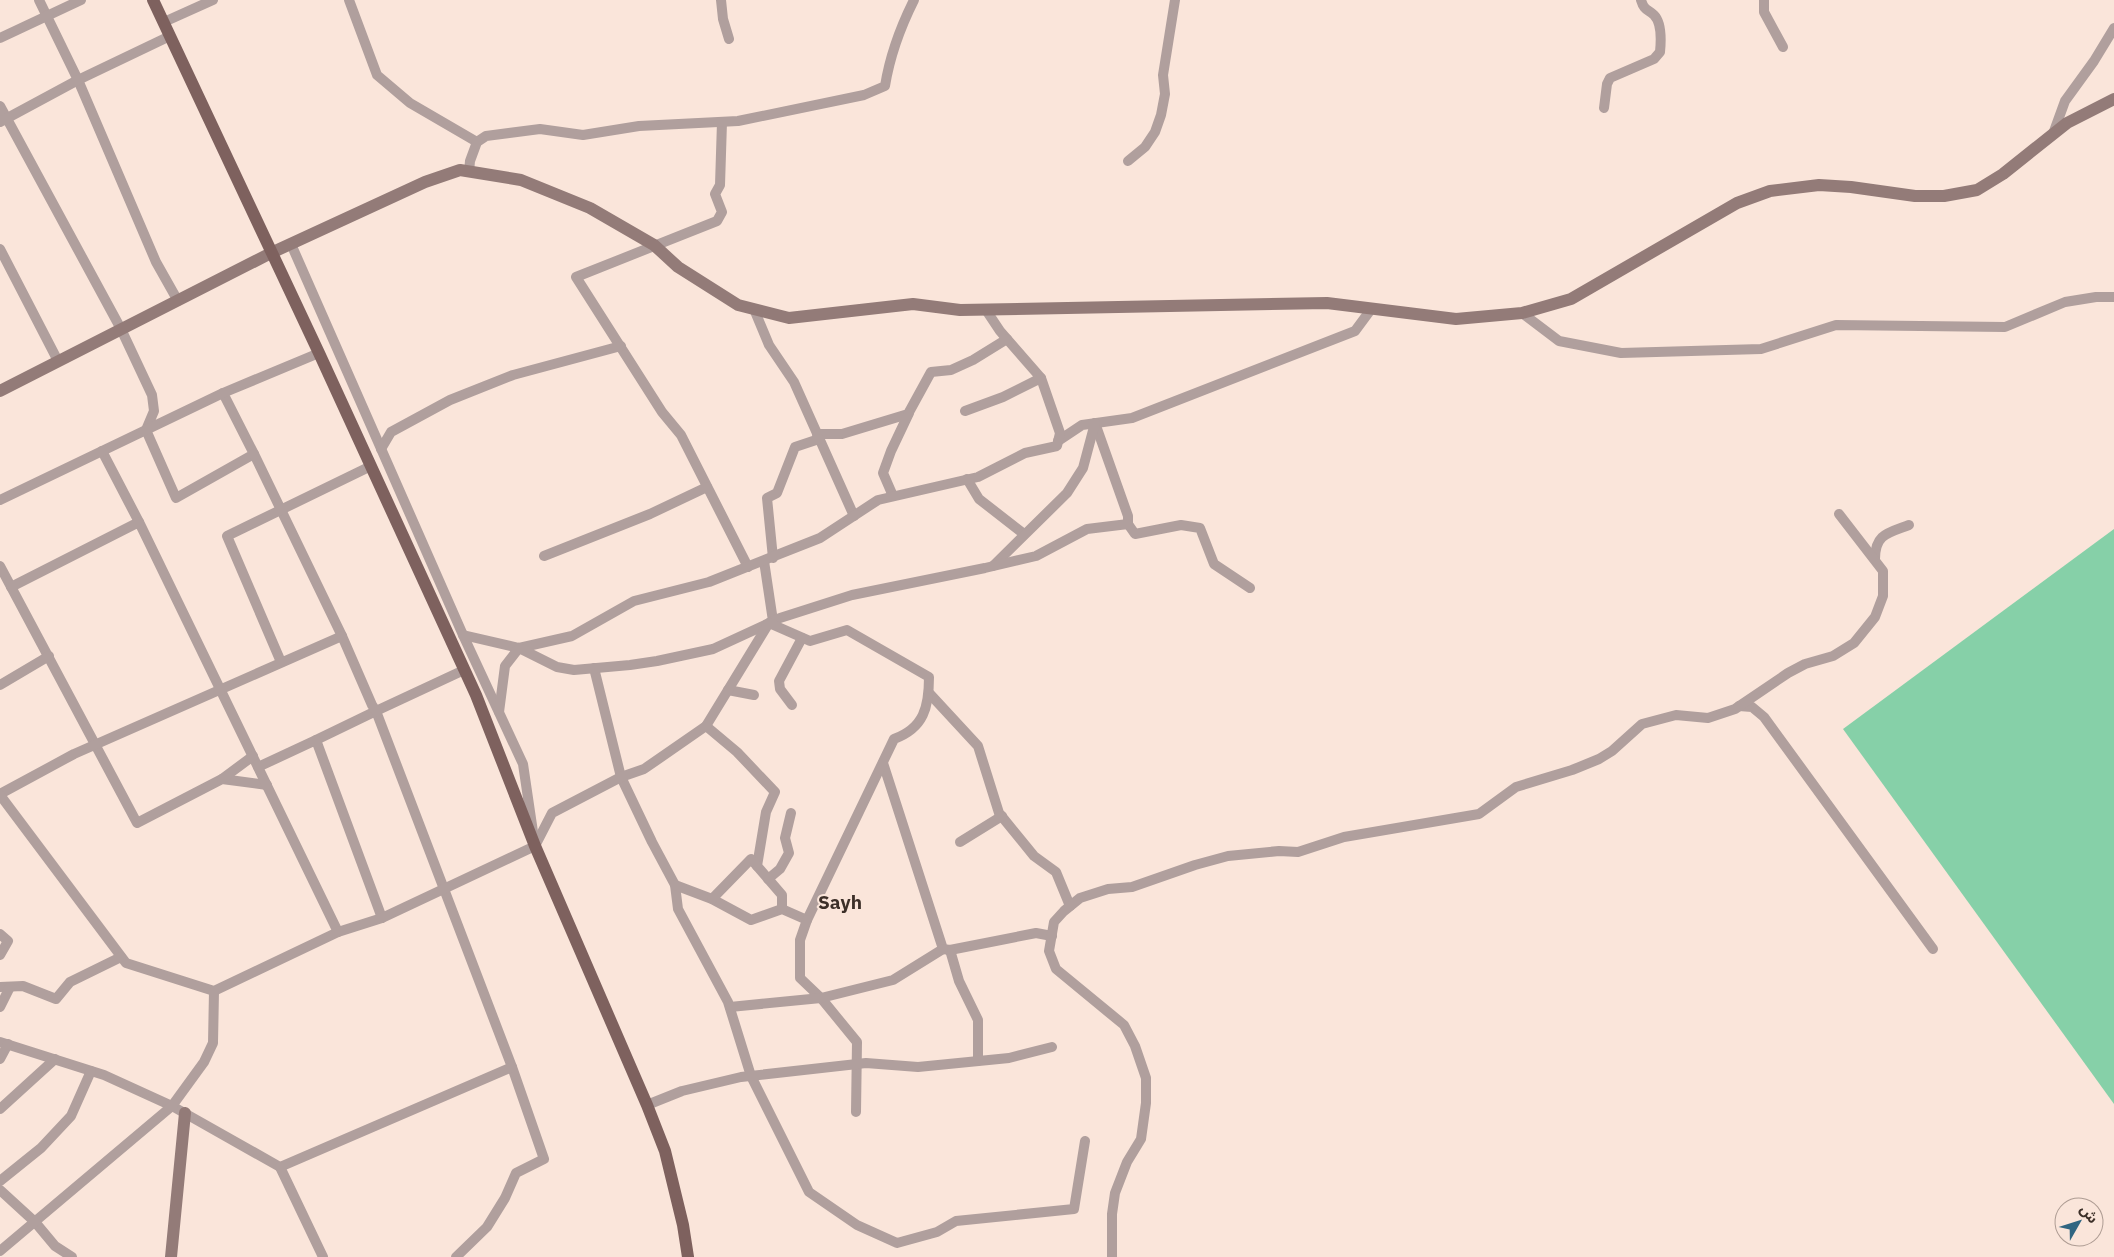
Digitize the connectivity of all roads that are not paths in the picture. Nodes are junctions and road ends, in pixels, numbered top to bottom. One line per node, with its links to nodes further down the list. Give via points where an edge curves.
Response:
1 (39, 0): 11 (street)
2 (82, 0): 11 (street)
3 (153, 0): 12 (main road)
4 (213, 0): 12 (street)
5 (349, 0): 25 (street, via 376,74 410,103)
6 (721, 0): 16 (street)
7 (914, 0): 23 (street, via 890,58 885,86 864,95)
8 (1175, 0): 26 (street, via 1163,75 1165,94 1161,115 1145,147)
9 (1641, 0): 21 (street, via 1659,24 1660,52 1654,59 1610,78)
10 (1764, 0): 17 (street, via 1764,12)
11 (48, 15): 15 (street); 18 (street)
12 (164, 22): 14 (main road)
13 (2114, 28): 24 (street, via 2065,101)
14 (170, 36): 18 (street); 31 (main road)
15 (0, 38)
16 (729, 39)
17 (1783, 47)
18 (78, 80): 22 (street); 33 (street, via 156,262)
19 (2114, 100): 24 (street)
20 (0, 106): 22 (street)
21 (1604, 108)
22 (4, 120): 38 (street)
23 (722, 122): 25 (street, via 639,126 583,135 540,129 486,136); 29 (street, via 720,185 714,194 722,212 717,221)
24 (2053, 134): 37 (street, via 2003,174 1977,190 1944,196 1915,196 1819,185 1770,192 1737,203 1571,299)
25 (477, 142): 27 (street)
26 (1128, 161)
27 (469, 172): 28 (street, via 460,170 425,182); 29 (street, via 520,180 590,208)
28 (291, 244): 31 (street); 52 (street)
29 (654, 245): 35 (street, via 678,267 738,305); 40 (street, via 576,277)
30 (0, 249): 42 (street)
31 (271, 253): 33 (street); 41 (main road)
32 (2114, 297): 37 (street, via 2065,302 2005,327 1836,326 1761,349 1621,353 1558,341)
33 (178, 301): 38 (street)
34 (1372, 308): 36 (street, via 1327,303); 37 (street, via 1456,319); 48 (street, via 1355,331 1132,418)
35 (754, 309): 36 (street, via 789,318 913,304); 50 (street, via 768,346 794,382)
36 (986, 310): 39 (street)
37 (1522, 313)
38 (121, 330): 42 (street); 49 (street, via 152,394 154,411)
39 (1007, 339): 43 (street); 47 (street, via 951,370 931,372)
40 (621, 346): 52 (street, via 513,375 450,400 392,432); 57 (street, via 681,436)
41 (319, 353): 45 (street); 55 (main road)
42 (58, 362): 44 (street)
43 (1041, 378): 46 (street, via 1003,397); 51 (street, via 1060,433)
44 (1, 389)
45 (223, 393): 49 (street); 54 (street)
46 (965, 410)
47 (909, 413): 50 (street, via 842,434); 58 (street, via 883,472)
48 (1095, 423): 51 (street, via 1082,425); 64 (street); 66 (street, via 1083,468 1067,493)
49 (146, 430): 53 (street); 54 (street, via 176,498)
50 (818, 437): 62 (street); 69 (street, via 795,447 778,493 767,498)
51 (1058, 442): 56 (street, via 1057,446 1025,453)
52 (381, 449): 76 (street)
53 (102, 451): 59 (street); 63 (street)
54 (254, 454): 60 (street)
55 (371, 466): 60 (street); 83 (main road)
56 (967, 480): 58 (street); 66 (street, via 979,499)
57 (707, 487): 67 (street, via 650,514); 71 (street)
58 (893, 496): 62 (street, via 878,500)
59 (0, 500)
60 (281, 510): 77 (street); 81 (street, via 227,536)
61 (1839, 514): 68 (street)
62 (854, 516): 69 (street, via 820,538)
63 (139, 522): 73 (street); 85 (street)
64 (1128, 524): 72 (street, via 1087,529 1036,556); 74 (street, via 1135,534 1181,525 1200,528 1214,564)
65 (1909, 525): 68 (street, via 1881,537 1875,547)
66 (1024, 534): 72 (street)
67 (544, 556)
68 (1875, 558): 90 (street, via 1883,571 1883,596 1875,617 1854,644 1833,656 1796,668)
69 (768, 559): 71 (street); 75 (street)
70 (0, 566): 73 (street)
71 (748, 567): 79 (street, via 709,582 634,601 572,636)
72 (992, 567): 75 (street, via 852,595)
73 (11, 587): 80 (street)
74 (1250, 588)
75 (771, 622): 78 (street); 82 (street, via 713,649 630,666); 86 (street)
76 (463, 635): 79 (street); 92 (street)
77 (342, 636): 81 (street); 91 (street)
78 (802, 638): 87 (street, via 810,642 847,630 928,677); 89 (street, via 779,681 780,689)
79 (520, 648): 82 (street, via 557,668); 92 (street, via 505,666)
80 (49, 656): 84 (street); 95 (street)
81 (281, 662): 85 (street)
82 (594, 668): 99 (street)
83 (464, 670): 91 (street); 106 (main road)
84 (0, 684)
85 (220, 688): 95 (street); 96 (street)
86 (728, 690): 88 (street); 93 (street)
87 (929, 693): 97 (street, via 923,716 908,733 894,739); 104 (street, via 978,746)
88 (754, 695)
89 (792, 706)
90 (1739, 706): 112 (street, via 1708,718 1676,715 1642,724 1598,759 1516,787 1479,814 1344,836 1298,852 1228,856 1132,887 1080,898); 120 (street, via 1752,707 1764,717)
91 (376, 711): 94 (street); 110 (street)
92 (499, 712): 106 (street, via 523,764)
93 (706, 726): 99 (street, via 644,769); 107 (street, via 737,752 775,792 766,812)
94 (316, 740): 98 (street); 114 (street)
95 (96, 744): 100 (street, via 137,822); 102 (street)
96 (253, 756): 98 (street); 100 (street)
97 (883, 763): 115 (street); 119 (street)
98 (258, 767): 101 (street)
99 (621, 777): 106 (street, via 552,813); 109 (street)
100 (222, 779): 101 (street)
101 (267, 785): 116 (street)
102 (0, 795): 122 (street)
103 (791, 813): 108 (street, via 785,838 789,853 780,869)
104 (1002, 816): 105 (street); 112 (street, via 1034,856 1056,872)
105 (960, 842)
106 (535, 846): 110 (street); 137 (main road)
107 (757, 866): 108 (street); 111 (street, via 750,859)
108 (768, 879): 113 (street, via 782,895)
109 (675, 885): 111 (street); 127 (street, via 678,909)
110 (443, 889): 114 (street); 134 (street)
111 (712, 899): 113 (street, via 751,920)
112 (1070, 906): 118 (street, via 1054,922)
113 (782, 909): 115 (street)
114 (382, 918): 116 (street)
115 (807, 920): 125 (street, via 800,940 800,978)
116 (338, 932): 124 (street)
117 (0, 934): 121 (street, via 8,940)
118 (1052, 936): 119 (street, via 1036,933); 153 (street, via 1049,951 1056,969 1124,1025 1146,1078 1140,1139 1115,1193)
119 (947, 949): 125 (street, via 893,980); 132 (street, via 978,1020)
120 (1933, 949)
121 (0, 955)
122 (121, 957): 123 (street, via 70,982 56,999 23,986); 124 (street, via 126,963)
123 (5, 987): 126 (street)
124 (214, 991): 138 (street, via 214,1043)
125 (821, 998): 127 (street); 133 (street, via 857,1042)
126 (0, 1007)
127 (730, 1007): 136 (street)
128 (4, 1043): 130 (street); 131 (street)
129 (1052, 1047): 132 (street, via 1010,1058)
130 (0, 1059)
131 (55, 1060): 135 (street); 139 (street)
132 (978, 1061): 133 (street, via 918,1067)
133 (857, 1064): 136 (street); 140 (street)
134 (512, 1067): 143 (street); 151 (street, via 544,1159 516,1173 487,1227)
135 (91, 1071): 138 (street); 144 (street, via 71,1116 40,1148)
136 (752, 1076): 137 (street, via 682,1091); 142 (street, via 809,1192 857,1225 898,1243 937,1232 956,1221 1074,1210)
137 (648, 1105): 152 (main road, via 665,1151)
138 (172, 1106): 141 (street); 146 (street)
139 (0, 1109)
140 (856, 1112)
141 (185, 1113): 143 (street); 149 (street)
142 (1085, 1141)
143 (280, 1167): 150 (street)
144 (0, 1181)
145 (0, 1190): 146 (street)
146 (35, 1222): 147 (street); 148 (street, via 55,1246)
147 (0, 1251)
148 (72, 1257)
149 (171, 1257)
150 (323, 1257)
151 (456, 1257)
152 (688, 1257)
153 (1112, 1257)

